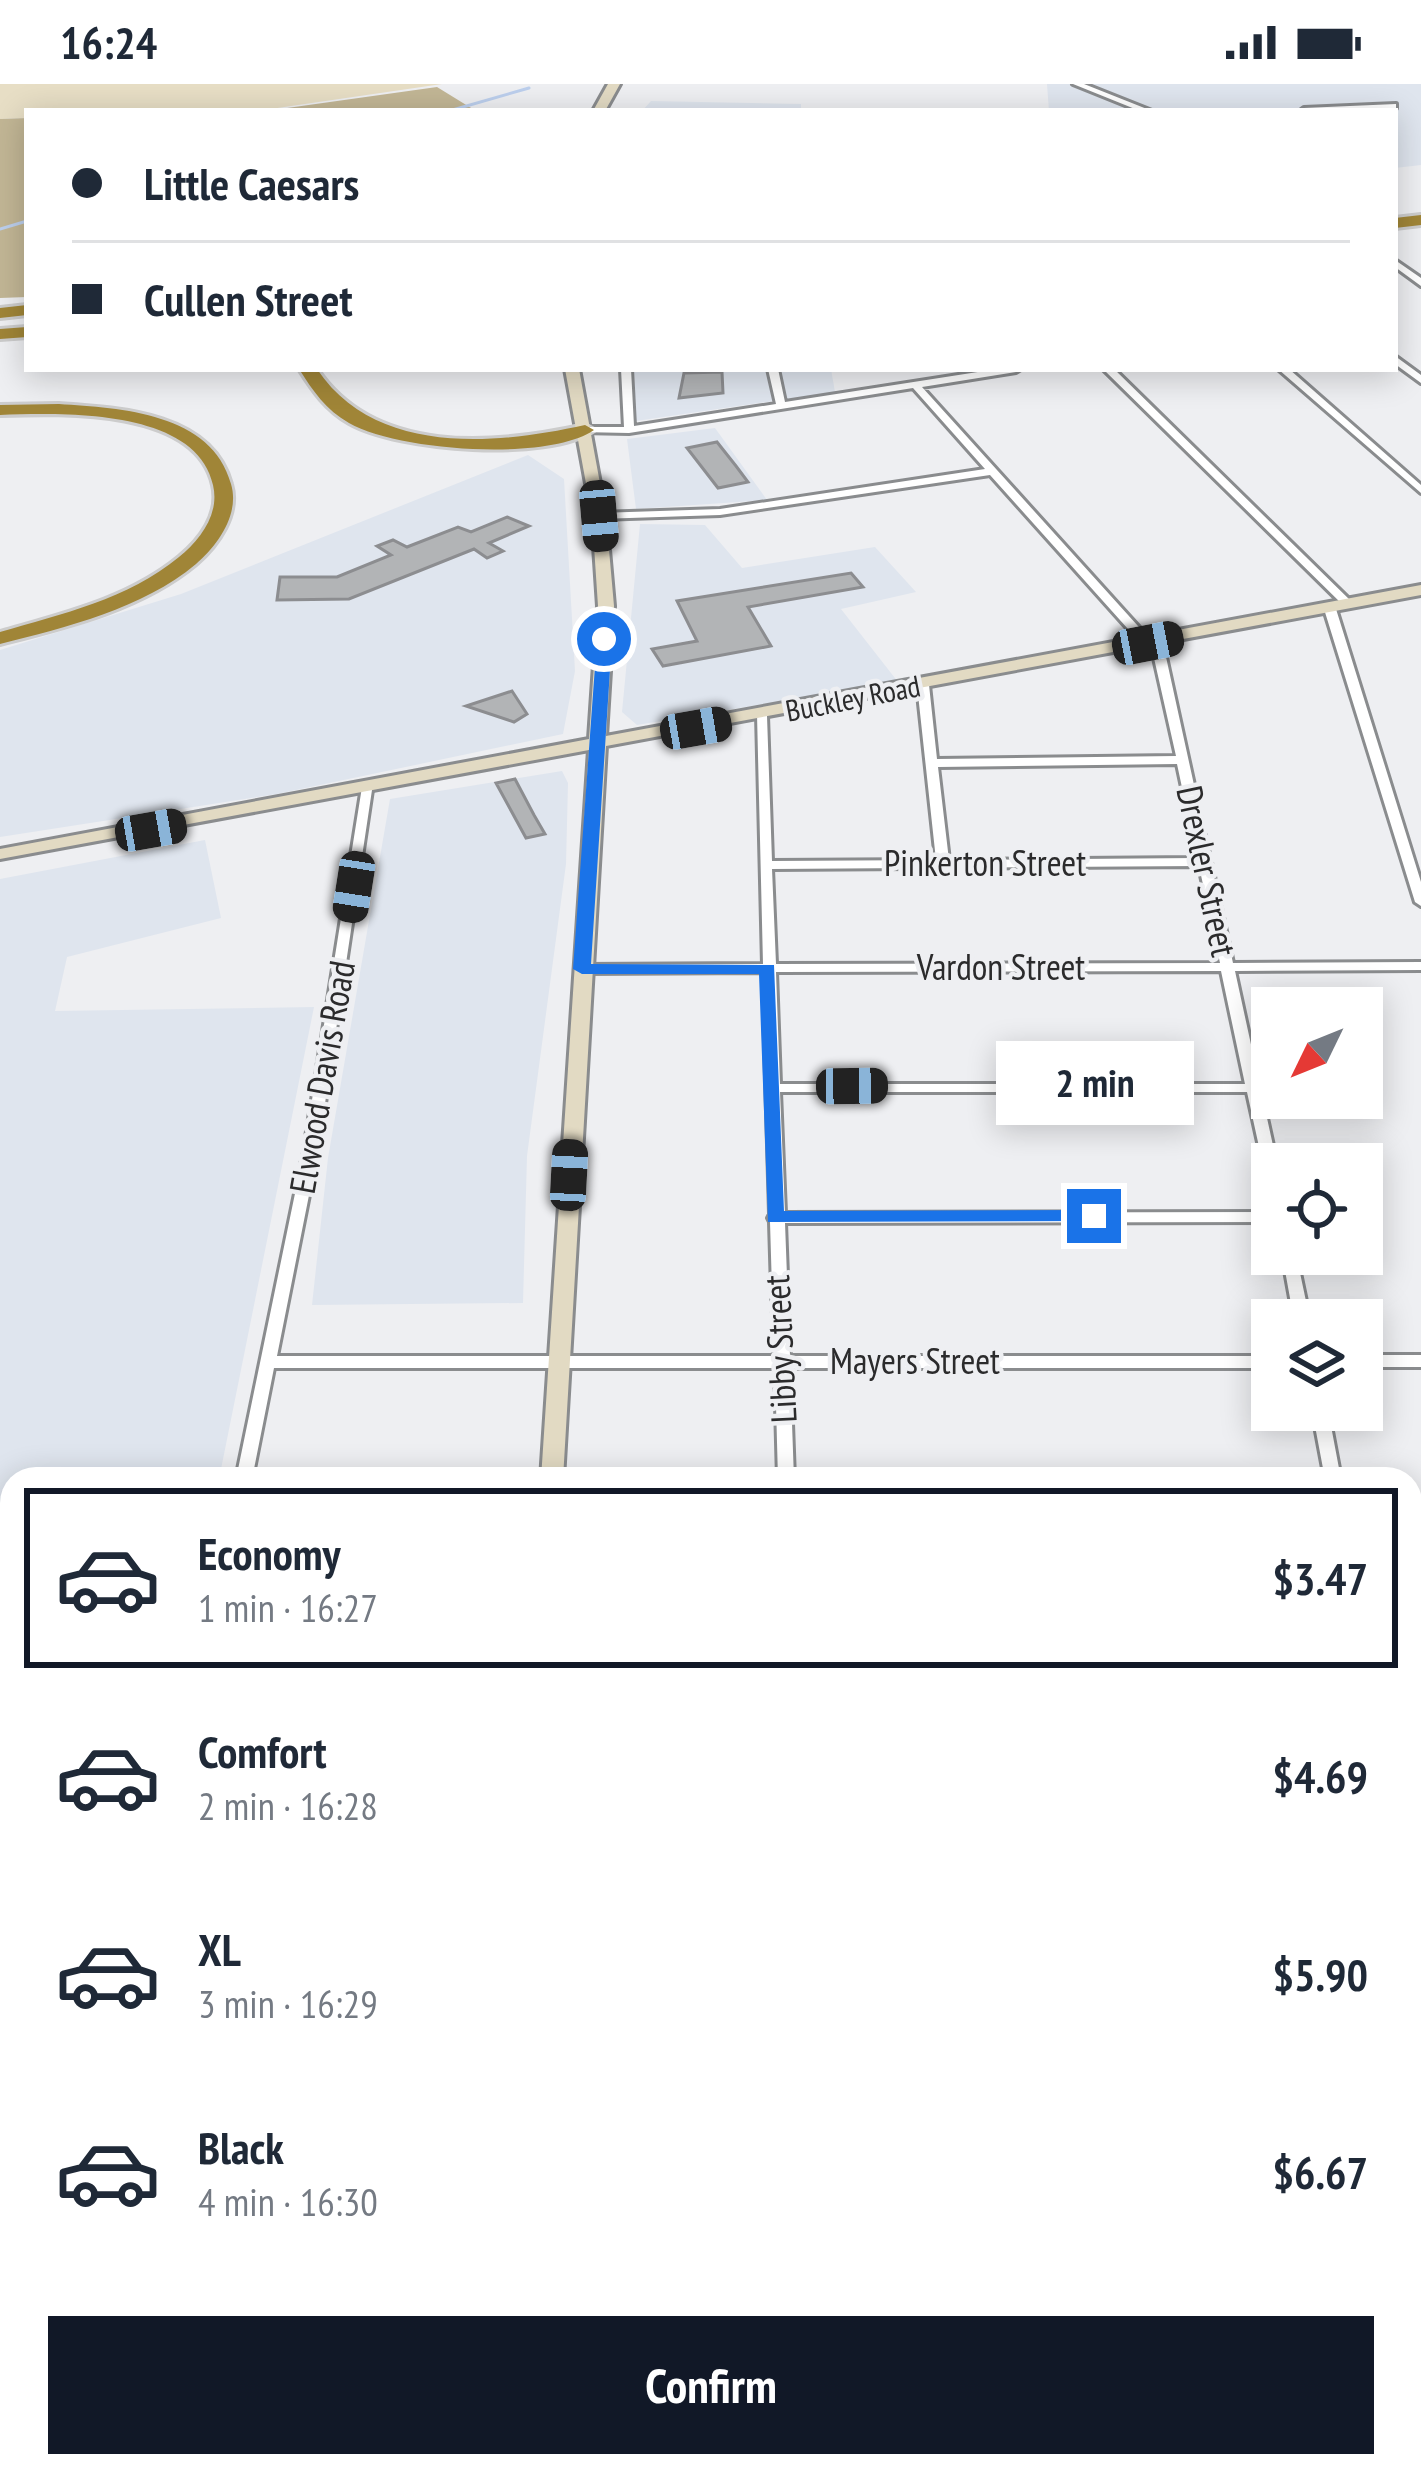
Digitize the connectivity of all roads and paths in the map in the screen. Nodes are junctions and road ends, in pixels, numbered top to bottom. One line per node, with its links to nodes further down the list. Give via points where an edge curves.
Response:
1 (1077, 84): 3 (street)
2 (1393, 106): 4 (street)
3 (1140, 108)
4 (1357, 108)
5 (1398, 361): 15 (street)
6 (310, 372): 19 (highway, via 328,404 389,434 447,442)
7 (332, 372): 19 (highway, via 345,403 384,423 429,431)
8 (573, 372): 19 (street)
9 (626, 372): 20 (street)
10 (774, 372): 17 (street)
11 (898, 372): 16 (street)
12 (997, 372): 16 (street)
13 (1111, 372): 25 (street)
14 (1286, 372): 22 (street)
15 (1421, 380)
16 (908, 386): 17 (street); 21 (street)
17 (781, 406): 20 (street)
18 (0, 414): 27 (highway, via 106,419 161,435 196,459 210,498 198,532 164,565 121,588); 28 (highway, via 86,410 169,429 220,470 224,500 199,550 156,582)
19 (585, 430): 20 (street); 23 (street)
20 (629, 430)
21 (993, 470): 23 (street, via 758,508); 29 (street)
22 (1421, 490)
23 (599, 516): 32 (street, via 606,606)
24 (1421, 590): 25 (street, Buckley Road)
25 (1349, 605): 26 (street, Buckley Road)
26 (1330, 608): 29 (street, Buckley Road); 40 (street)
27 (0, 628)
28 (0, 638)
29 (1148, 643): 30 (street, Buckley Road); 33 (street, Drexler Street, via 1160,657)
30 (923, 685): 31 (street, Buckley Road); 34 (street)
31 (761, 716): 32 (street, Buckley Road); 39 (street, Libby Street)
32 (597, 746): 35 (street, Buckley Road); 43 (street)
33 (1184, 760): 34 (street); 37 (street, Drexler Street)
34 (931, 763): 38 (street)
35 (366, 790): 36 (street, Buckley Road); 52 (street, Elwood Davis Road, via 320,1098)
36 (0, 854)
37 (1205, 862): 38 (street, Pinkerton Street); 41 (street, Drexler Street)
38 (943, 864): 39 (street, Pinkerton Street)
39 (765, 865): 44 (street, Libby Street)
40 (1421, 902)
41 (1227, 966): 42 (street, Vardon Street); 44 (street, Vardon Street); 45 (street, Drexler Street)
42 (1421, 966)
43 (582, 969): 44 (street, Vardon Street); 55 (street)
44 (768, 969): 46 (street, Libby Street)
45 (1251, 1074)
46 (772, 1088): 47 (street); 49 (street, Libby Street)
47 (1251, 1088)
48 (1251, 1217): 49 (street)
49 (775, 1218): 53 (street, Libby Street)
50 (1383, 1361): 51 (street)
51 (1421, 1361)
52 (268, 1362): 55 (street); 57 (street, Elwood Davis Road)
53 (781, 1362): 54 (street, Mayers Street); 55 (street, Mayers Street); 59 (street, Libby Street)
54 (1251, 1362)
55 (559, 1365): 58 (street)
56 (1324, 1431): 60 (street)
57 (246, 1467)
58 (553, 1467)
59 (785, 1467)
60 (1331, 1467)

